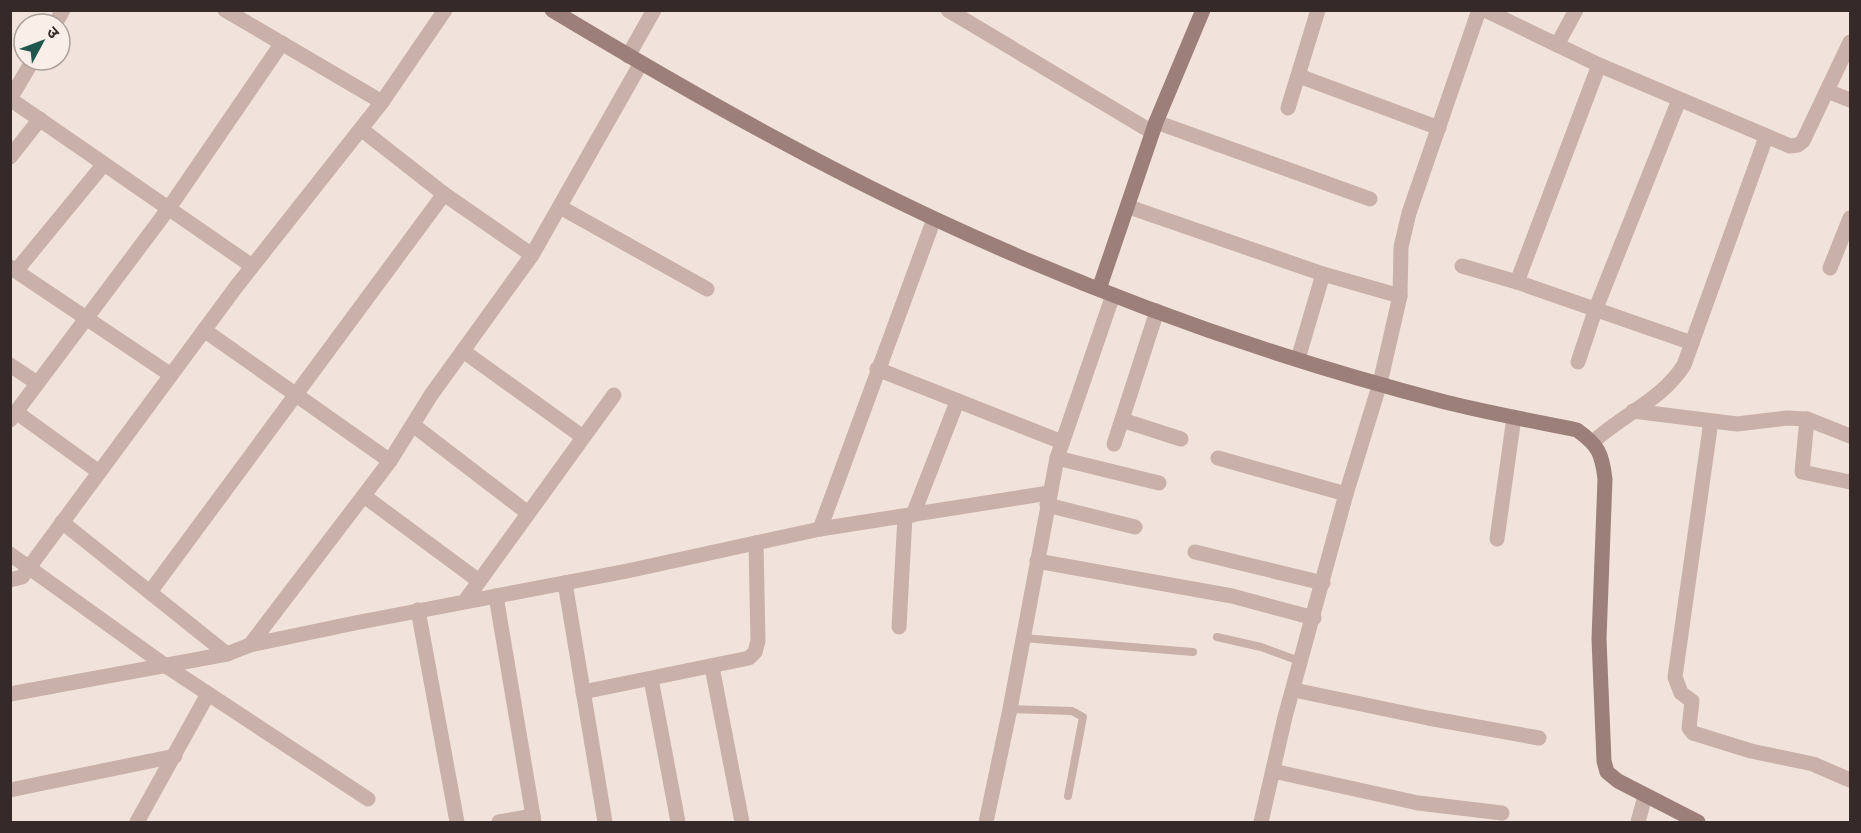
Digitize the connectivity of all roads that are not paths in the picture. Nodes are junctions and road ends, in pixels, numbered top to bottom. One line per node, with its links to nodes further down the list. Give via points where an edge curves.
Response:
1 (225, 10): 13 (street)
2 (445, 10): 23 (street)
3 (552, 10): 15 (street)
4 (654, 10): 15 (street)
5 (948, 10): 26 (street)
6 (1203, 10): 26 (street)
7 (1318, 10): 18 (street)
8 (1479, 10): 27 (street)
9 (1485, 10): 11 (street)
10 (1576, 10): 14 (street)
11 (1511, 15): 14 (street)
12 (1851, 42): 19 (street)
13 (282, 43): 23 (street); 36 (street)
14 (1557, 45): 16 (street)
15 (635, 59): 34 (street); 38 (street, via 780,142)
16 (1599, 65): 21 (street); 45 (street)
17 (26, 72): 20 (street)
18 (1299, 75): 24 (street); 27 (street)
19 (1827, 91): 22 (street); 29 (street, via 1798,145)
20 (10, 99): 25 (street)
21 (1679, 100): 29 (street); 50 (street)
22 (1851, 100)
23 (382, 102): 28 (street)
24 (1288, 108)
25 (40, 119): 30 (street); 31 (street)
26 (1154, 127): 33 (street); 35 (street)
27 (1439, 128): 49 (street, via 1401,247)
28 (360, 129): 32 (street); 40 (street)
29 (1766, 137): 54 (street)
30 (10, 157)
31 (104, 164): 36 (street); 43 (street)
32 (444, 194): 39 (street); 64 (street)
33 (1370, 199)
34 (560, 207): 39 (street); 47 (street)
35 (1129, 207): 44 (street); 46 (street)
36 (170, 208): 40 (street); 52 (street)
37 (1851, 218): 42 (street)
38 (934, 219): 46 (street); 59 (street)
39 (532, 255): 55 (street)
40 (252, 266): 53 (street)
41 (1462, 266): 45 (street)
42 (1830, 268)
43 (14, 269): 52 (street)
44 (1323, 274): 49 (street); 56 (street)
45 (1516, 282): 50 (street)
46 (1099, 288): 48 (street)
47 (707, 289)
48 (1113, 295): 51 (street); 76 (street)
49 (1400, 296): 62 (street)
50 (1596, 309): 54 (street); 57 (street)
51 (1156, 311): 56 (street); 70 (street)
52 (87, 316): 60 (street); 61 (street)
53 (204, 330): 60 (street); 64 (street)
54 (1692, 343): 66 (street, via 1672,383)
55 (463, 351): 72 (street); 74 (street)
56 (1298, 359): 62 (street)
57 (1578, 362)
58 (10, 365): 61 (street)
59 (877, 369): 65 (street); 92 (street)
60 (171, 375): 82 (street)
61 (37, 383): 67 (street)
62 (1380, 383): 68 (street); 85 (street)
63 (614, 394): 74 (street)
64 (297, 395): 81 (street); 103 (street)
65 (957, 402): 76 (street); 89 (street)
66 (1633, 411): 71 (street); 77 (street)
67 (13, 416): 82 (street)
68 (1514, 417): 77 (street, via 1577,430); 93 (street)
69 (1807, 419): 71 (street); 73 (street); 83 (street, via 1802,472)
70 (1122, 420): 75 (street); 78 (street)
71 (1711, 421): 126 (street, via 1675,677 1681,693 1692,701 1689,728 1693,733 1751,751 1813,764)
72 (413, 425): 81 (street); 88 (street)
73 (1851, 436)
74 (583, 437): 88 (street)
75 (1181, 439)
76 (1062, 442): 79 (street)
77 (1593, 442): 129 (street, via 1602,459 1605,479 1599,639 1604,761 1607,772)
78 (1114, 444)
79 (1057, 458): 84 (street); 87 (street)
80 (1218, 458): 85 (street)
81 (390, 461): 86 (street)
82 (99, 472): 90 (street)
83 (1851, 482)
84 (1160, 483)
85 (1346, 494): 102 (street)
86 (364, 496): 100 (street); 111 (street)
87 (1048, 499): 89 (street); 91 (street); 97 (street)
88 (528, 513): 100 (street)
89 (909, 516): 92 (street); 108 (street)
90 (62, 522): 98 (street); 103 (street)
91 (1135, 527)
92 (820, 529): 94 (street)
93 (1497, 539)
94 (756, 543): 101 (street); 116 (street, via 758,626 754,652 738,662)
95 (1195, 552): 102 (street)
96 (10, 554): 98 (street)
97 (1037, 561): 107 (street, via 1232,596); 110 (street)
98 (29, 567): 99 (street, via 22,577); 115 (street)
99 (10, 580)
100 (479, 581): 105 (street)
101 (565, 583): 104 (street); 119 (street)
102 (1323, 583): 107 (street)
103 (150, 592): 113 (street)
104 (496, 596): 105 (street); 132 (street)
105 (465, 601): 106 (street)
106 (418, 610): 111 (street); 134 (street)
107 (1314, 618): 114 (street)
108 (899, 627)
109 (1216, 637): 114 (lane)
110 (1023, 638): 112 (lane); 122 (street)
111 (250, 645): 113 (street)
112 (1193, 652)
113 (227, 654): 115 (street)
114 (1302, 662): 118 (street)
115 (165, 666): 120 (street); 121 (street)
116 (712, 667): 117 (street); 138 (street)
117 (651, 679): 119 (street); 137 (street)
118 (1294, 690): 123 (street); 125 (street)
119 (583, 692): 136 (street)
120 (10, 694)
121 (208, 694): 124 (street); 130 (street)
122 (1010, 709): 128 (lane, via 1072,711 1083,717); 139 (street)
123 (1539, 738)
124 (175, 756): 127 (street); 133 (street)
125 (1273, 771): 131 (street, via 1418,803); 140 (street)
126 (1851, 780)
127 (10, 790)
128 (1068, 796)
129 (1645, 796): 141 (street); 142 (street)
130 (368, 799)
131 (1502, 813)
132 (534, 819): 135 (street)
133 (137, 822)
134 (457, 822)
135 (499, 822)
136 (605, 822)
137 (678, 822)
138 (742, 822)
139 (986, 822)
140 (1261, 822)
141 (1638, 822)
142 (1698, 822)

